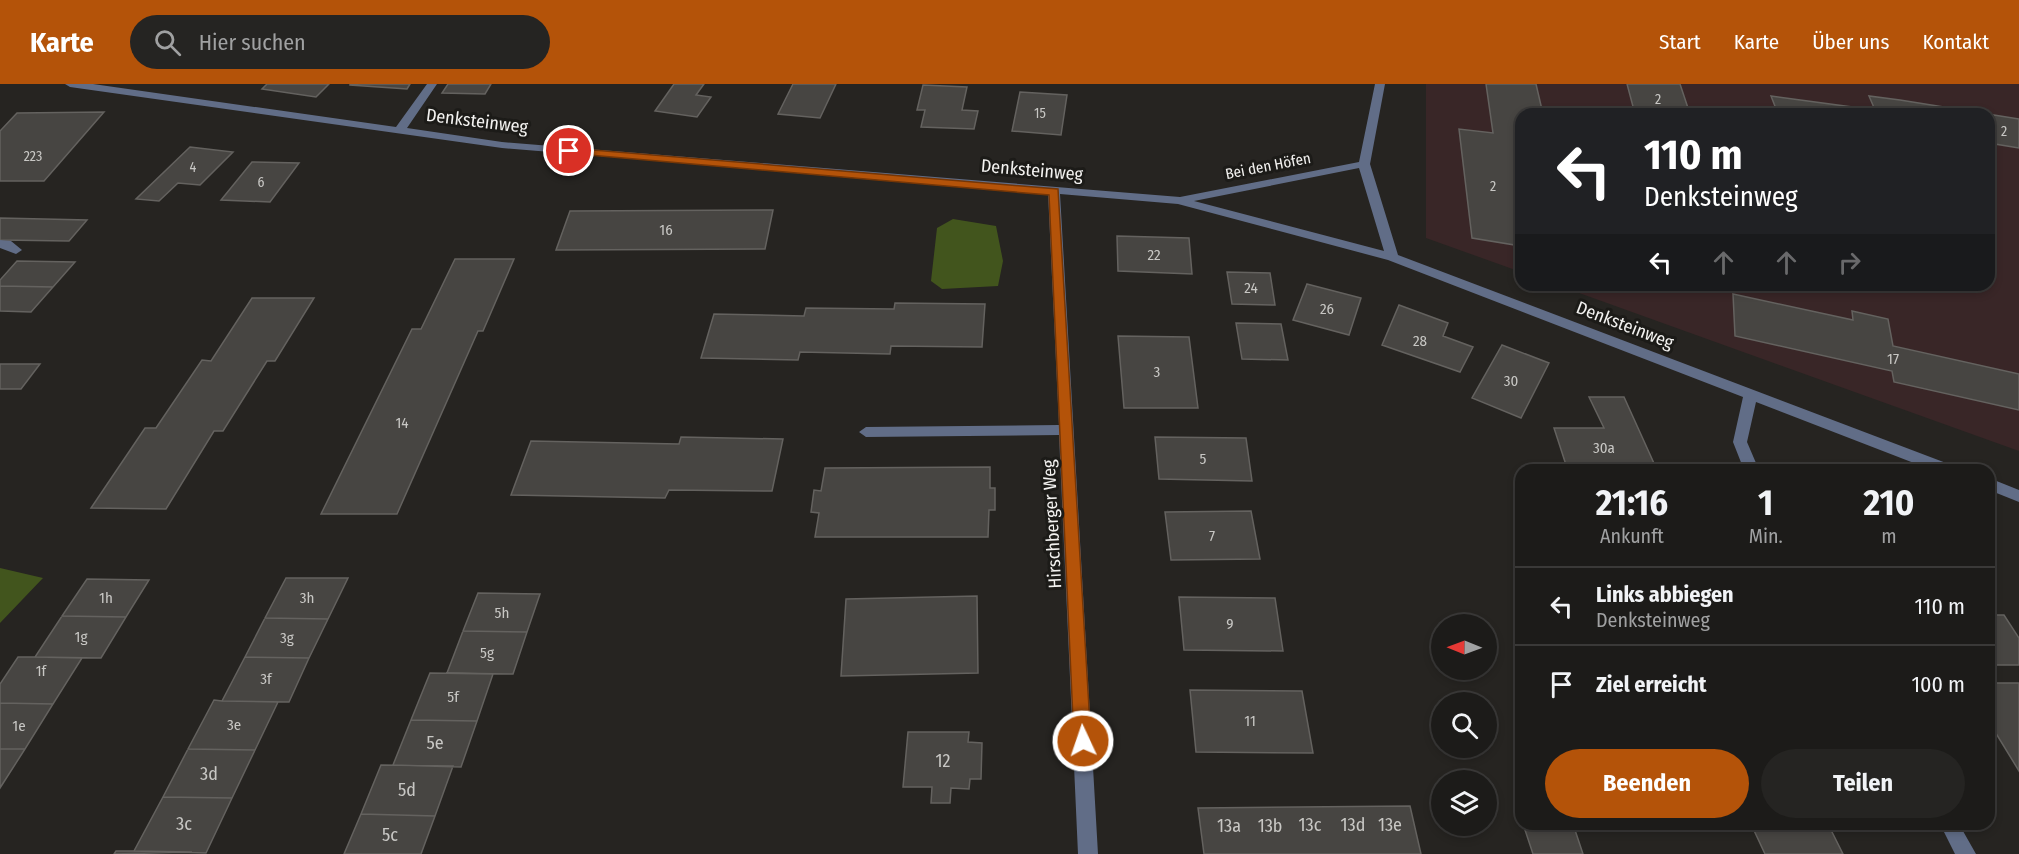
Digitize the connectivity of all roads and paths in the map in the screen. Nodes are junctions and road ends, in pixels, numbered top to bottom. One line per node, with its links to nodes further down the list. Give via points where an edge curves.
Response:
1 (70, 84): 4 (street, Denksteinweg)
2 (432, 84): 4 (street)
3 (1380, 84): 5 (street)
4 (399, 131): 6 (street, Denksteinweg, via 502,145)
5 (1364, 164): 7 (street, Bei den Höfen); 10 (street)
6 (1054, 192): 7 (street, Denksteinweg); 12 (street, Hirschberger Weg)
7 (1178, 200): 10 (street, Denksteinweg)
8 (0, 244): 9 (street)
9 (16, 250)
10 (1392, 257): 11 (street, Denksteinweg)
11 (1751, 395): 14 (street, via 1740,442); 15 (street, Denksteinweg)
12 (1067, 430): 13 (street); 19 (street, Hirschberger Weg)
13 (866, 432)
14 (1749, 464)
15 (1933, 464)
16 (1995, 486): 17 (street)
17 (2019, 496)
18 (1952, 830): 20 (street)
19 (1088, 854)
20 (1966, 854)

